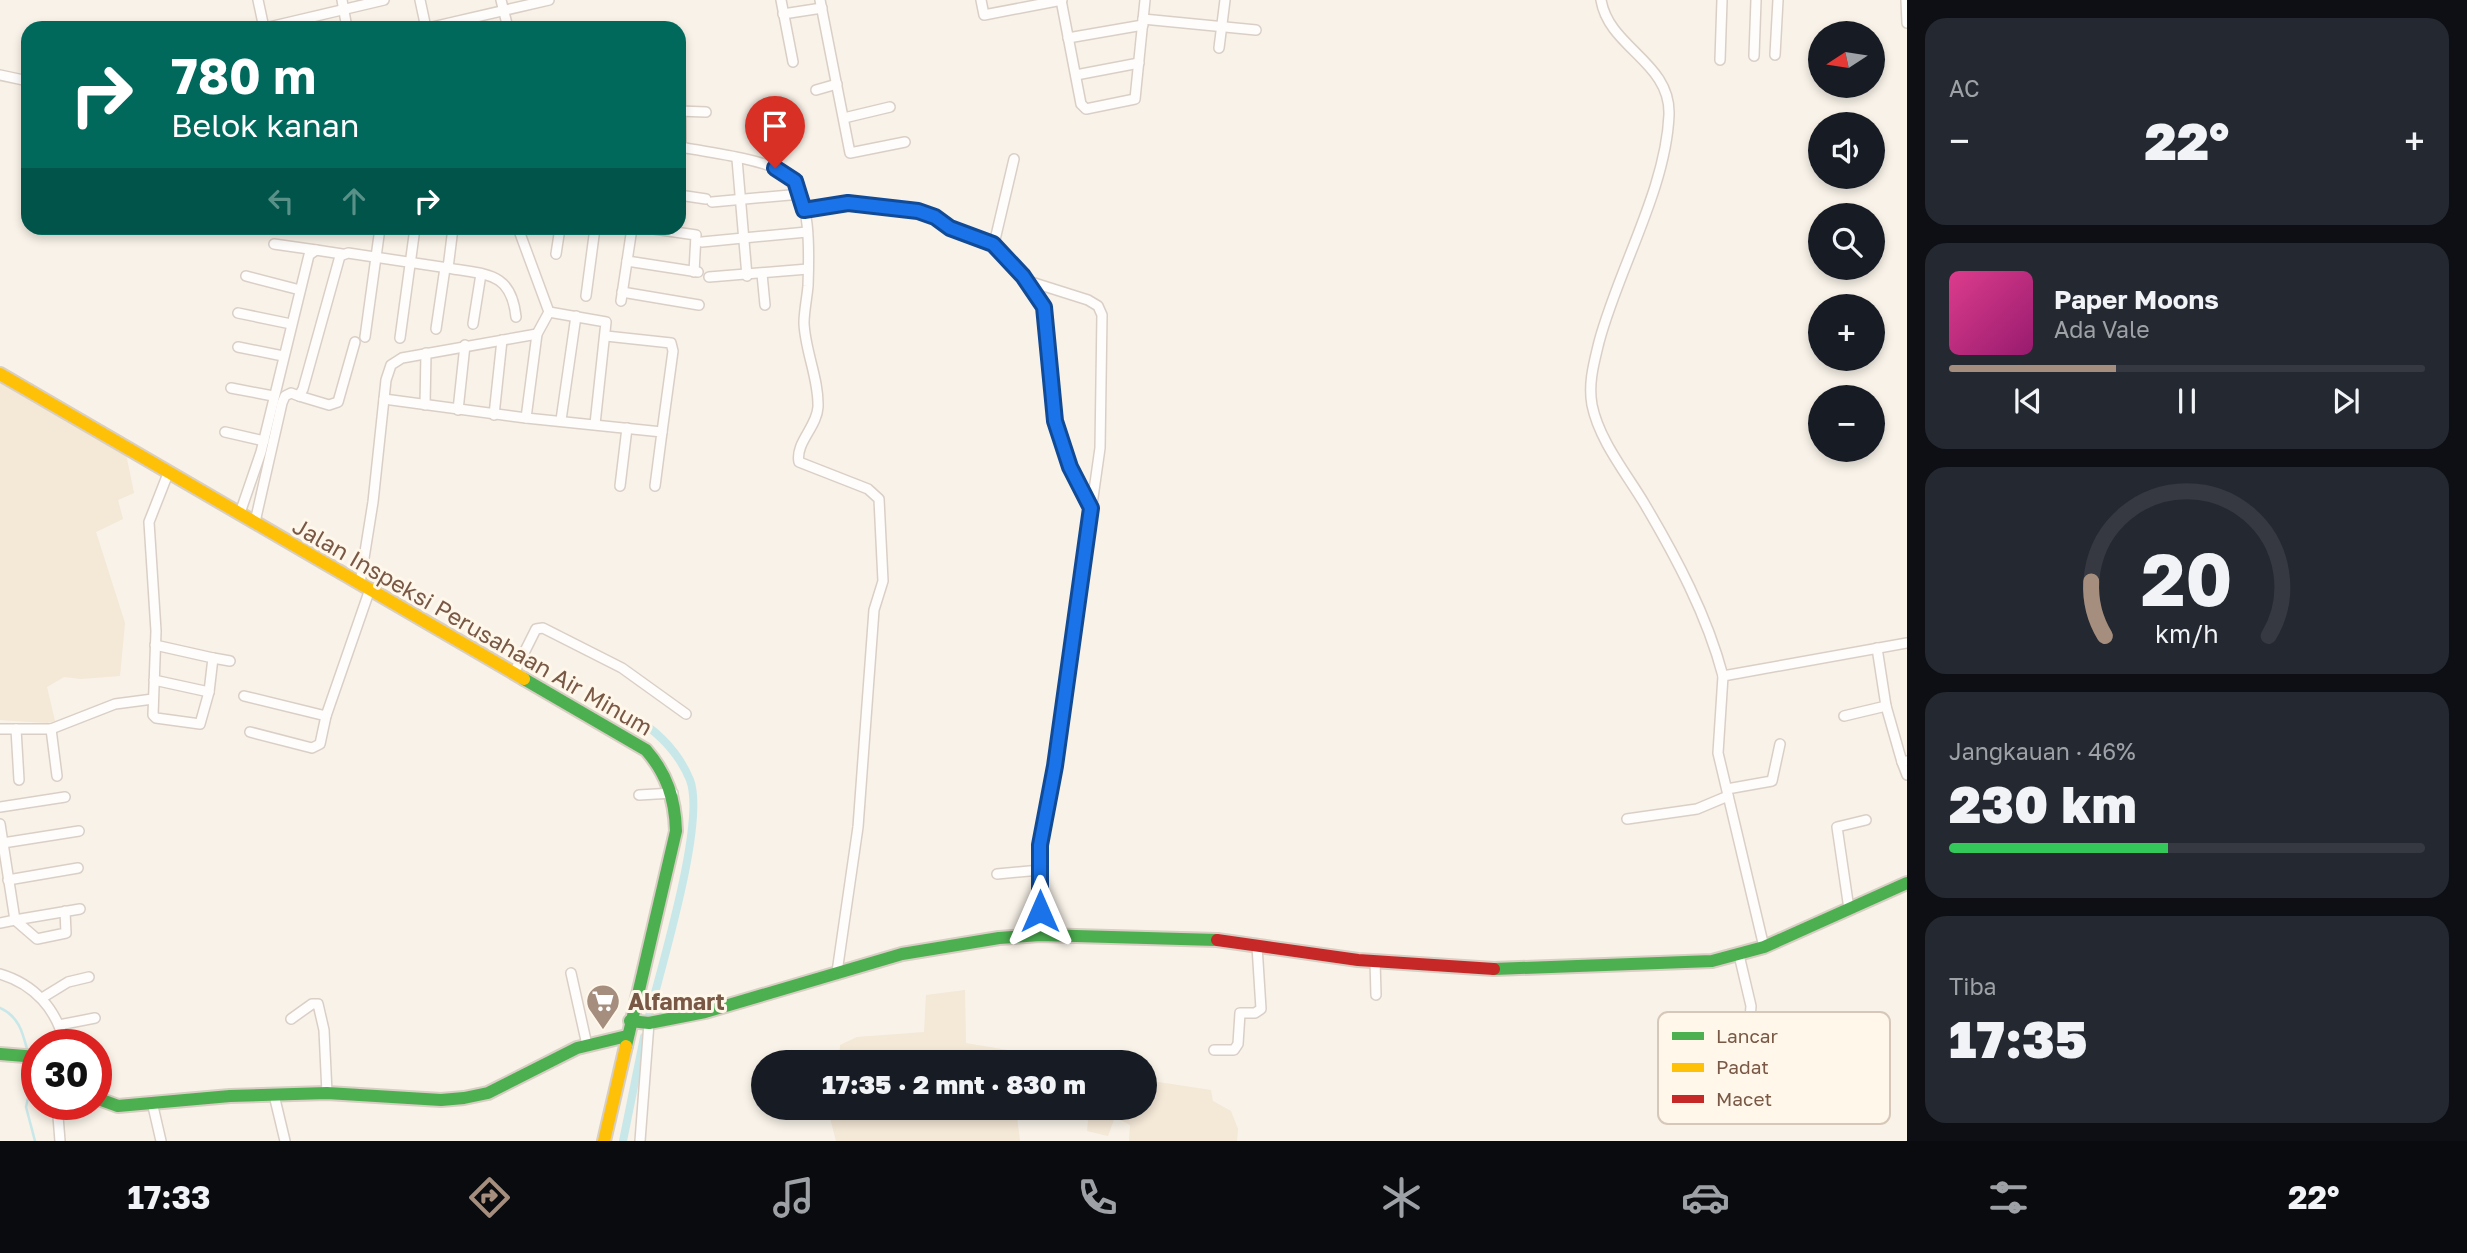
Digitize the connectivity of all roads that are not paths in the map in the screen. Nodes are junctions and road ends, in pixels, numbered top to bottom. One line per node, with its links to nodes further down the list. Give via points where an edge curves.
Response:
1 (258, 0): 21 (street)
2 (342, 0): 18 (street)
3 (384, 0): 18 (street)
4 (420, 0): 24 (street)
5 (501, 0): 19 (street)
6 (549, 0): 19 (street)
7 (781, 0): 20 (street)
8 (981, 0): 9 (street, via 984,15)
9 (1061, 0): 31 (street)
10 (1145, 0): 27 (street)
11 (1225, 0): 29 (street)
12 (1601, 0): 131 (street, via 1608,21 1658,74 1665,86 1669,115 1643,222 1609,305 1592,372 1591,402 1601,430 1700,609)
13 (1722, 0): 35 (street)
14 (1756, 0): 34 (street)
15 (1778, 0): 33 (street)
16 (1906, 0): 28 (street)
17 (821, 4): 20 (street); 41 (street)
18 (344, 10): 22 (street); 23 (street)
19 (503, 11): 25 (street); 26 (street)
20 (783, 14): 36 (street)
21 (263, 21)
22 (296, 21)
23 (345, 21)
24 (425, 21)
25 (458, 21)
26 (506, 21)
27 (1143, 22): 29 (street); 31 (street); 37 (street)
28 (1907, 23)
29 (1222, 26): 30 (street); 32 (street)
30 (1256, 30)
31 (1068, 38): 39 (street)
32 (1219, 48)
33 (1775, 55)
34 (1754, 56)
35 (1720, 60)
36 (793, 62)
37 (1139, 63): 39 (street); 39 (street, via 1135,99 1131,101 1086,109)
38 (0, 75): 40 (street)
39 (1076, 75)
40 (21, 80)
41 (837, 84): 42 (street); 46 (street)
42 (816, 90)
43 (890, 107): 46 (street)
44 (686, 111): 45 (street)
45 (706, 112)
46 (844, 118): 47 (street, via 850,153)
47 (905, 142)
48 (686, 148): 49 (street)
49 (737, 159): 51 (street, via 786,173); 53 (street)
50 (1014, 159): 67 (street)
51 (801, 194): 53 (street); 54 (street)
52 (686, 196): 53 (street)
53 (739, 200): 64 (street)
54 (804, 210): 55 (street); 67 (street, via 848,203 918,211)
55 (807, 232): 64 (street); 75 (street)
56 (686, 234): 72 (street, via 696,235 696,272)
57 (379, 235): 71 (street)
58 (414, 235): 73 (street)
59 (452, 235): 74 (street)
60 (521, 235): 86 (street)
61 (559, 235): 70 (street)
62 (594, 235): 83 (street)
63 (631, 235): 72 (street)
64 (743, 237): 65 (street); 79 (street)
65 (702, 242)
66 (274, 244): 68 (street)
67 (993, 244): 80 (street)
68 (316, 250): 69 (street); 82 (street, via 309,255)
69 (342, 254): 71 (street); 106 (street)
70 (556, 254)
71 (376, 258): 73 (street); 95 (street)
72 (627, 261): 84 (street, via 621,296)
73 (410, 263): 74 (street); 96 (street)
74 (446, 268): 76 (street); 92 (street)
75 (808, 269): 77 (street); 174 (street, via 804,323 817,412 798,453 799,462 877,495 883,568 873,618 856,838)
76 (481, 274): 89 (street, via 497,277 506,285); 91 (street)
77 (762, 274): 79 (street); 85 (street)
78 (246, 276): 82 (street)
79 (747, 276): 81 (street)
80 (1023, 276): 121 (street, via 1044,307 1055,421 1070,467); 121 (street, via 1088,300 1102,315 1100,448)
81 (709, 277)
82 (300, 290): 90 (street)
83 (586, 296)
84 (699, 305)
85 (765, 305)
86 (549, 312): 88 (street); 93 (street)
87 (238, 313): 90 (street)
88 (576, 316): 94 (street, via 603,319); 112 (street)
89 (516, 317)
90 (291, 324): 102 (street)
91 (473, 324)
92 (436, 329)
93 (537, 334): 97 (street); 111 (street)
94 (606, 336): 113 (street); 116 (street, via 671,343)
95 (365, 337)
96 (400, 338)
97 (502, 340): 99 (street); 110 (street)
98 (355, 342): 106 (street, via 338,402 329,405)
99 (465, 345): 101 (street); 109 (street)
100 (238, 347): 102 (street)
101 (426, 353): 107 (street, via 391,365); 108 (street)
102 (283, 356): 105 (street)
103 (0, 374): 118 (street, Jalan Inspeksi Perusahaan Air Minum)
104 (231, 388): 105 (street)
105 (273, 396): 117 (street)
106 (299, 396): 123 (street, via 291,393 282,403)
107 (384, 399): 108 (street); 124 (street)
108 (425, 405): 109 (street)
109 (458, 410): 110 (street)
110 (494, 415): 111 (street)
111 (526, 418): 112 (street)
112 (561, 420): 113 (street)
113 (595, 424): 114 (street)
114 (627, 428): 116 (street); 119 (street)
115 (225, 432): 117 (street)
116 (662, 432): 120 (street)
117 (264, 441): 122 (street)
118 (169, 471): 122 (street, Jalan Inspeksi Perusahaan Air Minum); 126 (street, via 149,522)
119 (620, 486)
120 (655, 486)
121 (1091, 508): 160 (street)
122 (240, 513): 123 (street, Jalan Inspeksi Perusahaan Air Minum)
123 (255, 522): 124 (street, Jalan Inspeksi Perusahaan Air Minum)
124 (365, 586): 130 (street, Jalan Inspeksi Perusahaan Air Minum); 138 (street)
125 (1907, 643): 127 (street)
126 (156, 645): 128 (street); 132 (street)
127 (1877, 648): 131 (street); 136 (street)
128 (214, 658): 129 (street); 133 (street)
129 (230, 661)
130 (514, 671): 137 (street, via 536,629 542,628 622,668); 150 (street, Jalan Inspeksi Perusahaan Air Minum, via 646,750 660,765)
131 (1723, 676): 149 (street, via 1717,743)
132 (154, 680): 133 (street); 135 (street)
133 (209, 692): 135 (street, via 198,724 156,718)
134 (244, 696): 138 (street)
135 (153, 699): 142 (street, via 115,704)
136 (1886, 706): 139 (street); 145 (street)
137 (687, 715)
138 (326, 716): 143 (street, via 320,744 312,748)
139 (1844, 716)
140 (0, 729): 141 (street)
141 (16, 729): 142 (street); 148 (street)
142 (51, 729): 147 (street)
143 (250, 732)
144 (1780, 744): 149 (street, via 1772,781)
145 (1904, 761): 146 (street)
146 (1907, 775)
147 (57, 776)
148 (19, 780)
149 (1727, 792): 154 (street, via 1697,809); 171 (street)
150 (673, 793): 151 (street); 183 (street, Jalan Inspeksi Perusahaan Air Minum, via 676,831)
151 (639, 795)
152 (65, 797): 153 (street)
153 (0, 807)
154 (1627, 819)
155 (1866, 820): 165 (street, via 1837,827)
156 (0, 824): 158 (street)
157 (79, 831): 158 (street)
158 (3, 843): 162 (street)
159 (78, 868): 162 (street)
160 (1040, 870): 161 (street); 169 (street)
161 (997, 874)
162 (8, 880): 167 (street)
163 (1907, 883): 165 (street)
164 (80, 909): 166 (street)
165 (1849, 909): 171 (street)
166 (65, 911): 167 (street); 167 (street, via 66,933 37,939)
167 (15, 920): 168 (street)
168 (0, 922)
169 (1040, 935): 170 (street, via 1222,940); 174 (street, via 954,945)
170 (1257, 946): 173 (street); 189 (street, via 1259,1012 1240,1013 1234,1050)
171 (1764, 947): 172 (street)
172 (1739, 955): 173 (street, via 1669,965 1521,970); 180 (street)
173 (1375, 961): 178 (street)
174 (837, 972): 184 (street, via 705,1012)
175 (571, 973): 188 (street)
176 (0, 974): 179 (street, via 20,980)
177 (89, 977): 179 (street, via 68,982)
178 (1376, 995)
179 (42, 999): 185 (street)
180 (1751, 1012)
181 (95, 1018): 185 (street)
182 (291, 1019): 192 (street, via 312,1004 319,1007)
183 (630, 1021): 184 (street); 187 (street, Jalan Inspeksi Perusahaan Air Minum)
184 (649, 1023): 201 (street)
185 (59, 1025): 186 (street)
186 (60, 1029)
187 (627, 1036): 188 (street); 200 (street, Jalan Inspeksi Perusahaan Air Minum)
188 (587, 1045): 192 (street, via 478,1095 441,1100)
189 (1214, 1050)
190 (0, 1054): 191 (street)
191 (21, 1054)
192 (327, 1093): 193 (street)
193 (274, 1095): 194 (street); 199 (street)
194 (152, 1102): 195 (street); 198 (street)
195 (112, 1104)
196 (58, 1120): 197 (street)
197 (60, 1141)
198 (161, 1141)
199 (285, 1141)
200 (604, 1141)
201 (640, 1141)

